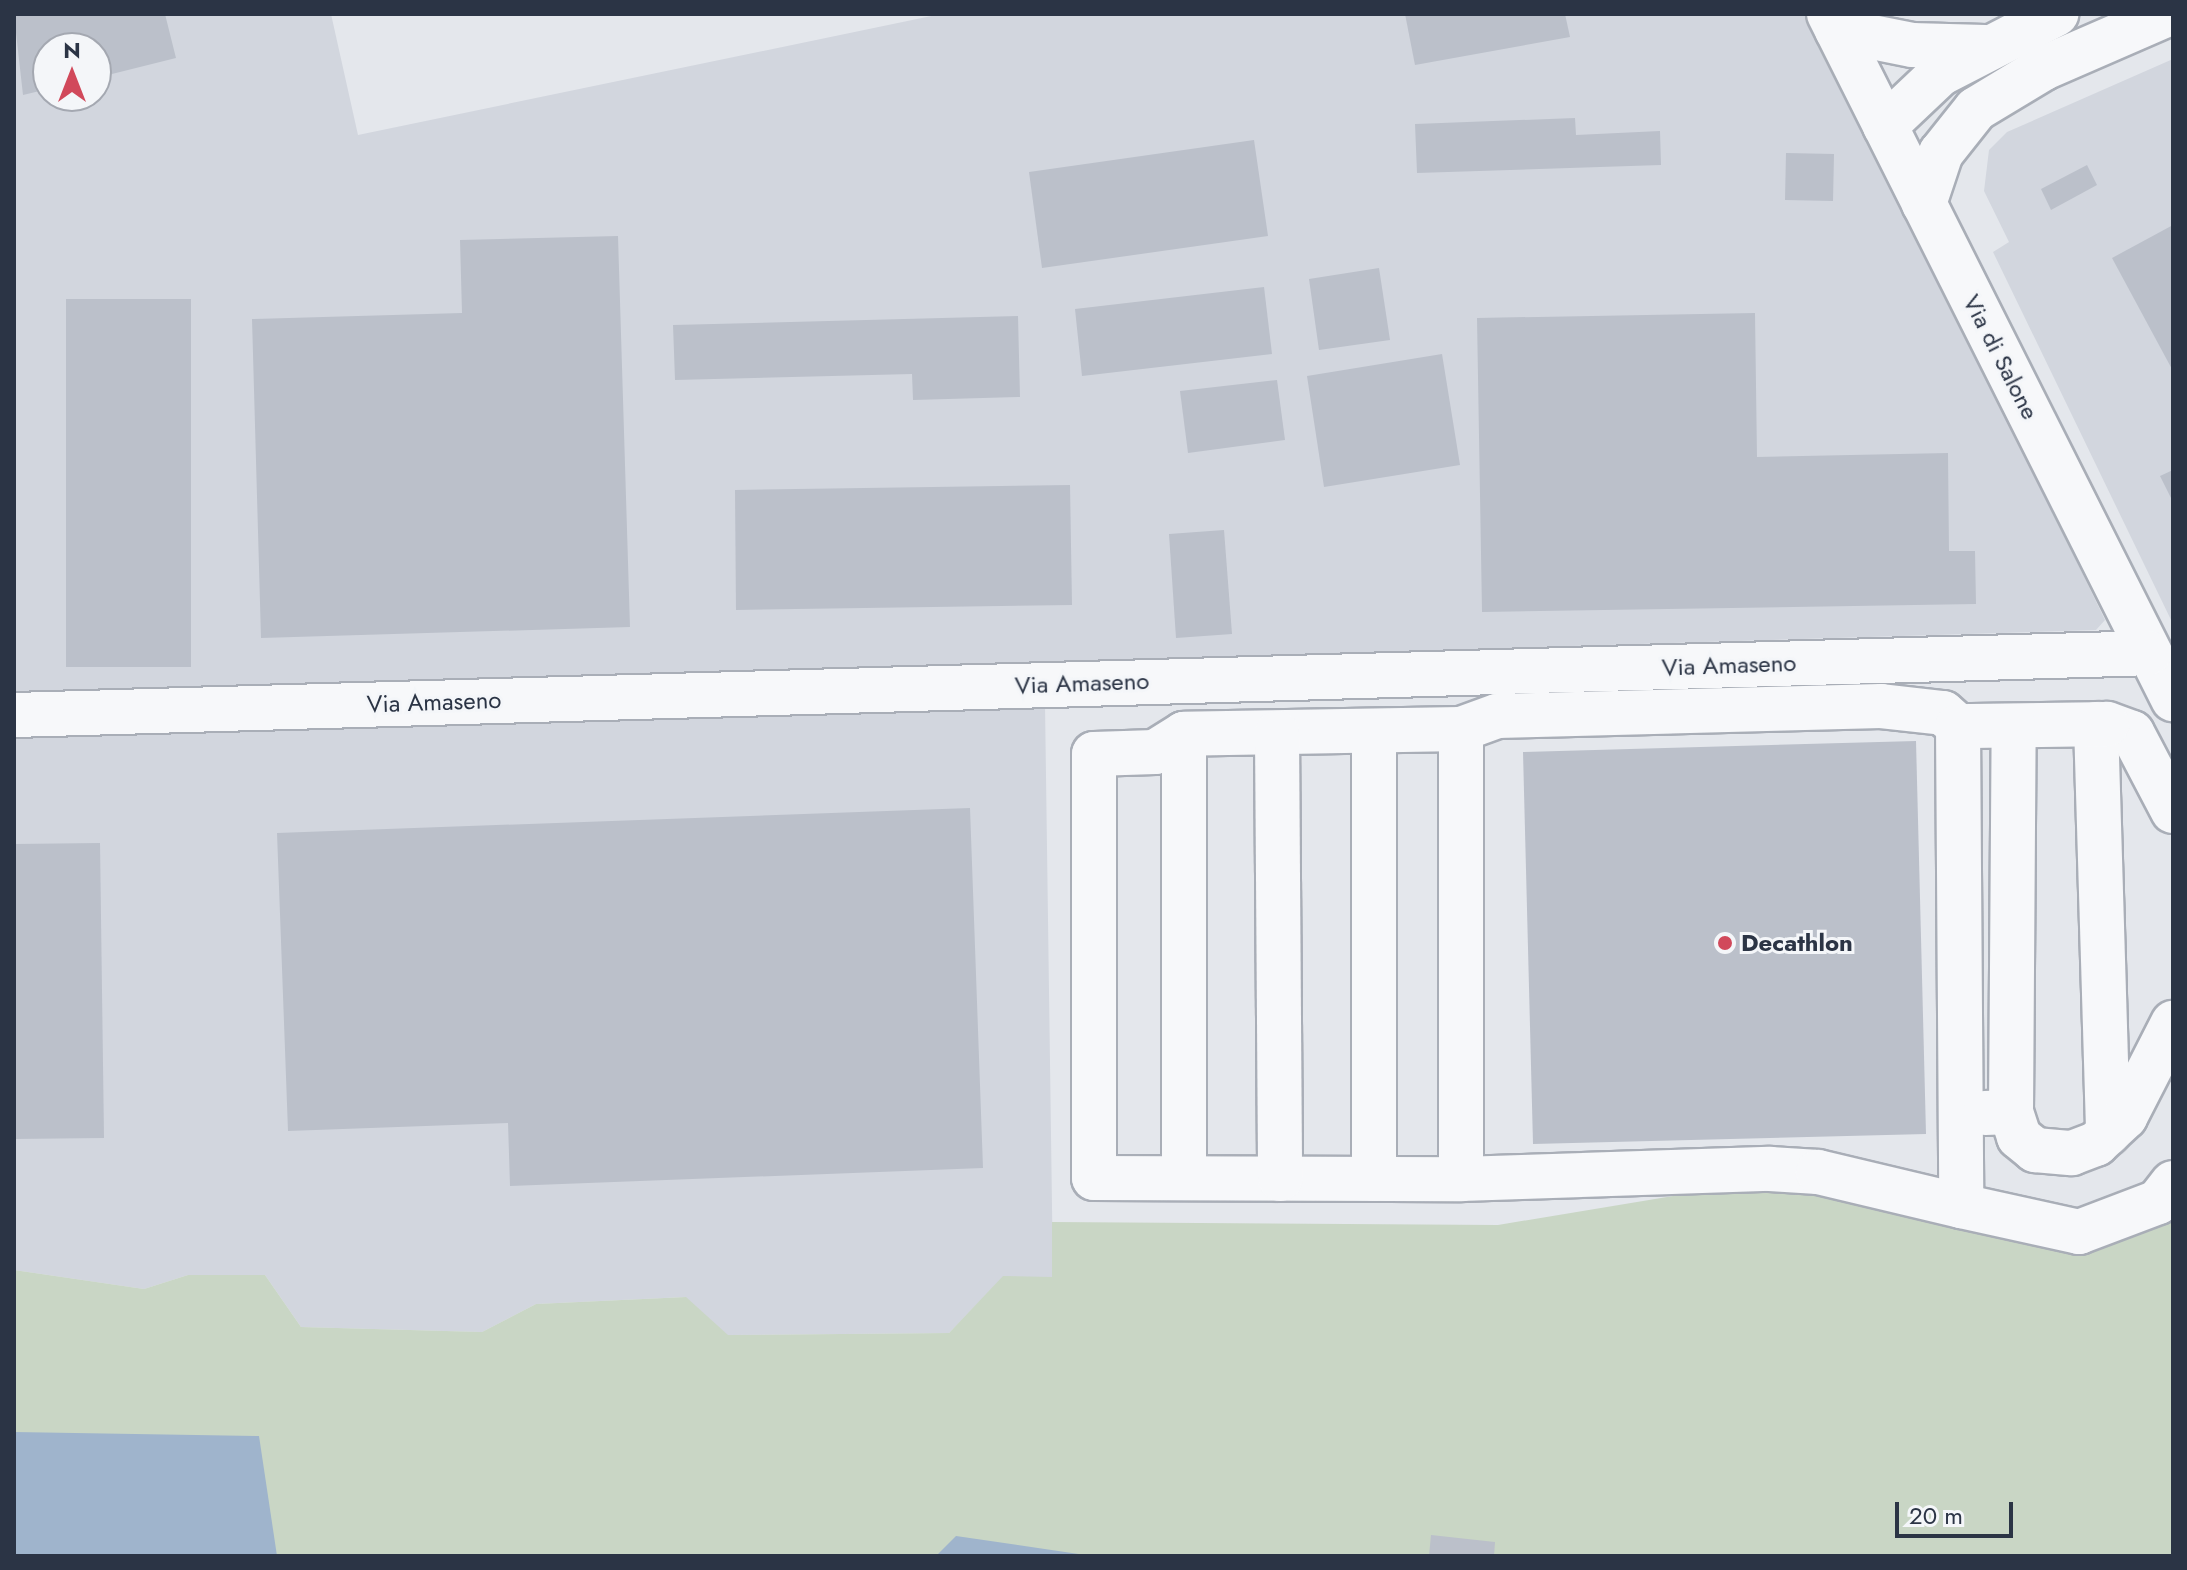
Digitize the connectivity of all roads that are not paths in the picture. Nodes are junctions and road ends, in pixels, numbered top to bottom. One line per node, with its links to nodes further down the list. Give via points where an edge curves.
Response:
1 (2056, 14): 4 (street)
2 (2168, 14): 6 (street, via 2044,68 1976,109 1941,153)
3 (1833, 22): 4 (street, via 1912,45); 5 (street, Via di Salone)
4 (1985, 47): 5 (street, via 1940,74)
5 (1885, 126): 6 (street, Via di Salone)
6 (1924, 204): 7 (street, Via di Salone)
7 (2149, 653): 8 (street, Via di Salone); 9 (street, Via Amaseno)
8 (2173, 699)
9 (14, 715)
10 (2096, 724): 12 (street); 17 (street, via 2132,733); 21 (street)
11 (1958, 726): 12 (street); 13 (street, via 1928,709 1881,706 1497,716); 20 (street)
12 (2014, 726): 19 (street)
13 (1461, 729): 14 (street); 25 (street)
14 (1374, 731): 15 (street); 24 (street)
15 (1277, 733): 16 (street); 23 (street)
16 (1184, 734): 22 (street); 22 (street, via 1155,752 1094,754 1094,1178)
17 (2173, 811)
18 (2173, 1023): 21 (street, via 2125,1117)
19 (2011, 1112): 20 (street); 21 (street, via 2019,1137 2035,1150 2072,1153)
20 (1959, 1114): 27 (street)
21 (2108, 1133)
22 (1184, 1178): 23 (street)
23 (1280, 1179): 24 (street)
24 (1374, 1179): 25 (street)
25 (1461, 1179): 27 (street, via 1770,1169 1818,1172)
26 (2173, 1183): 27 (street, via 2158,1202 2079,1232)
27 (1961, 1206)

